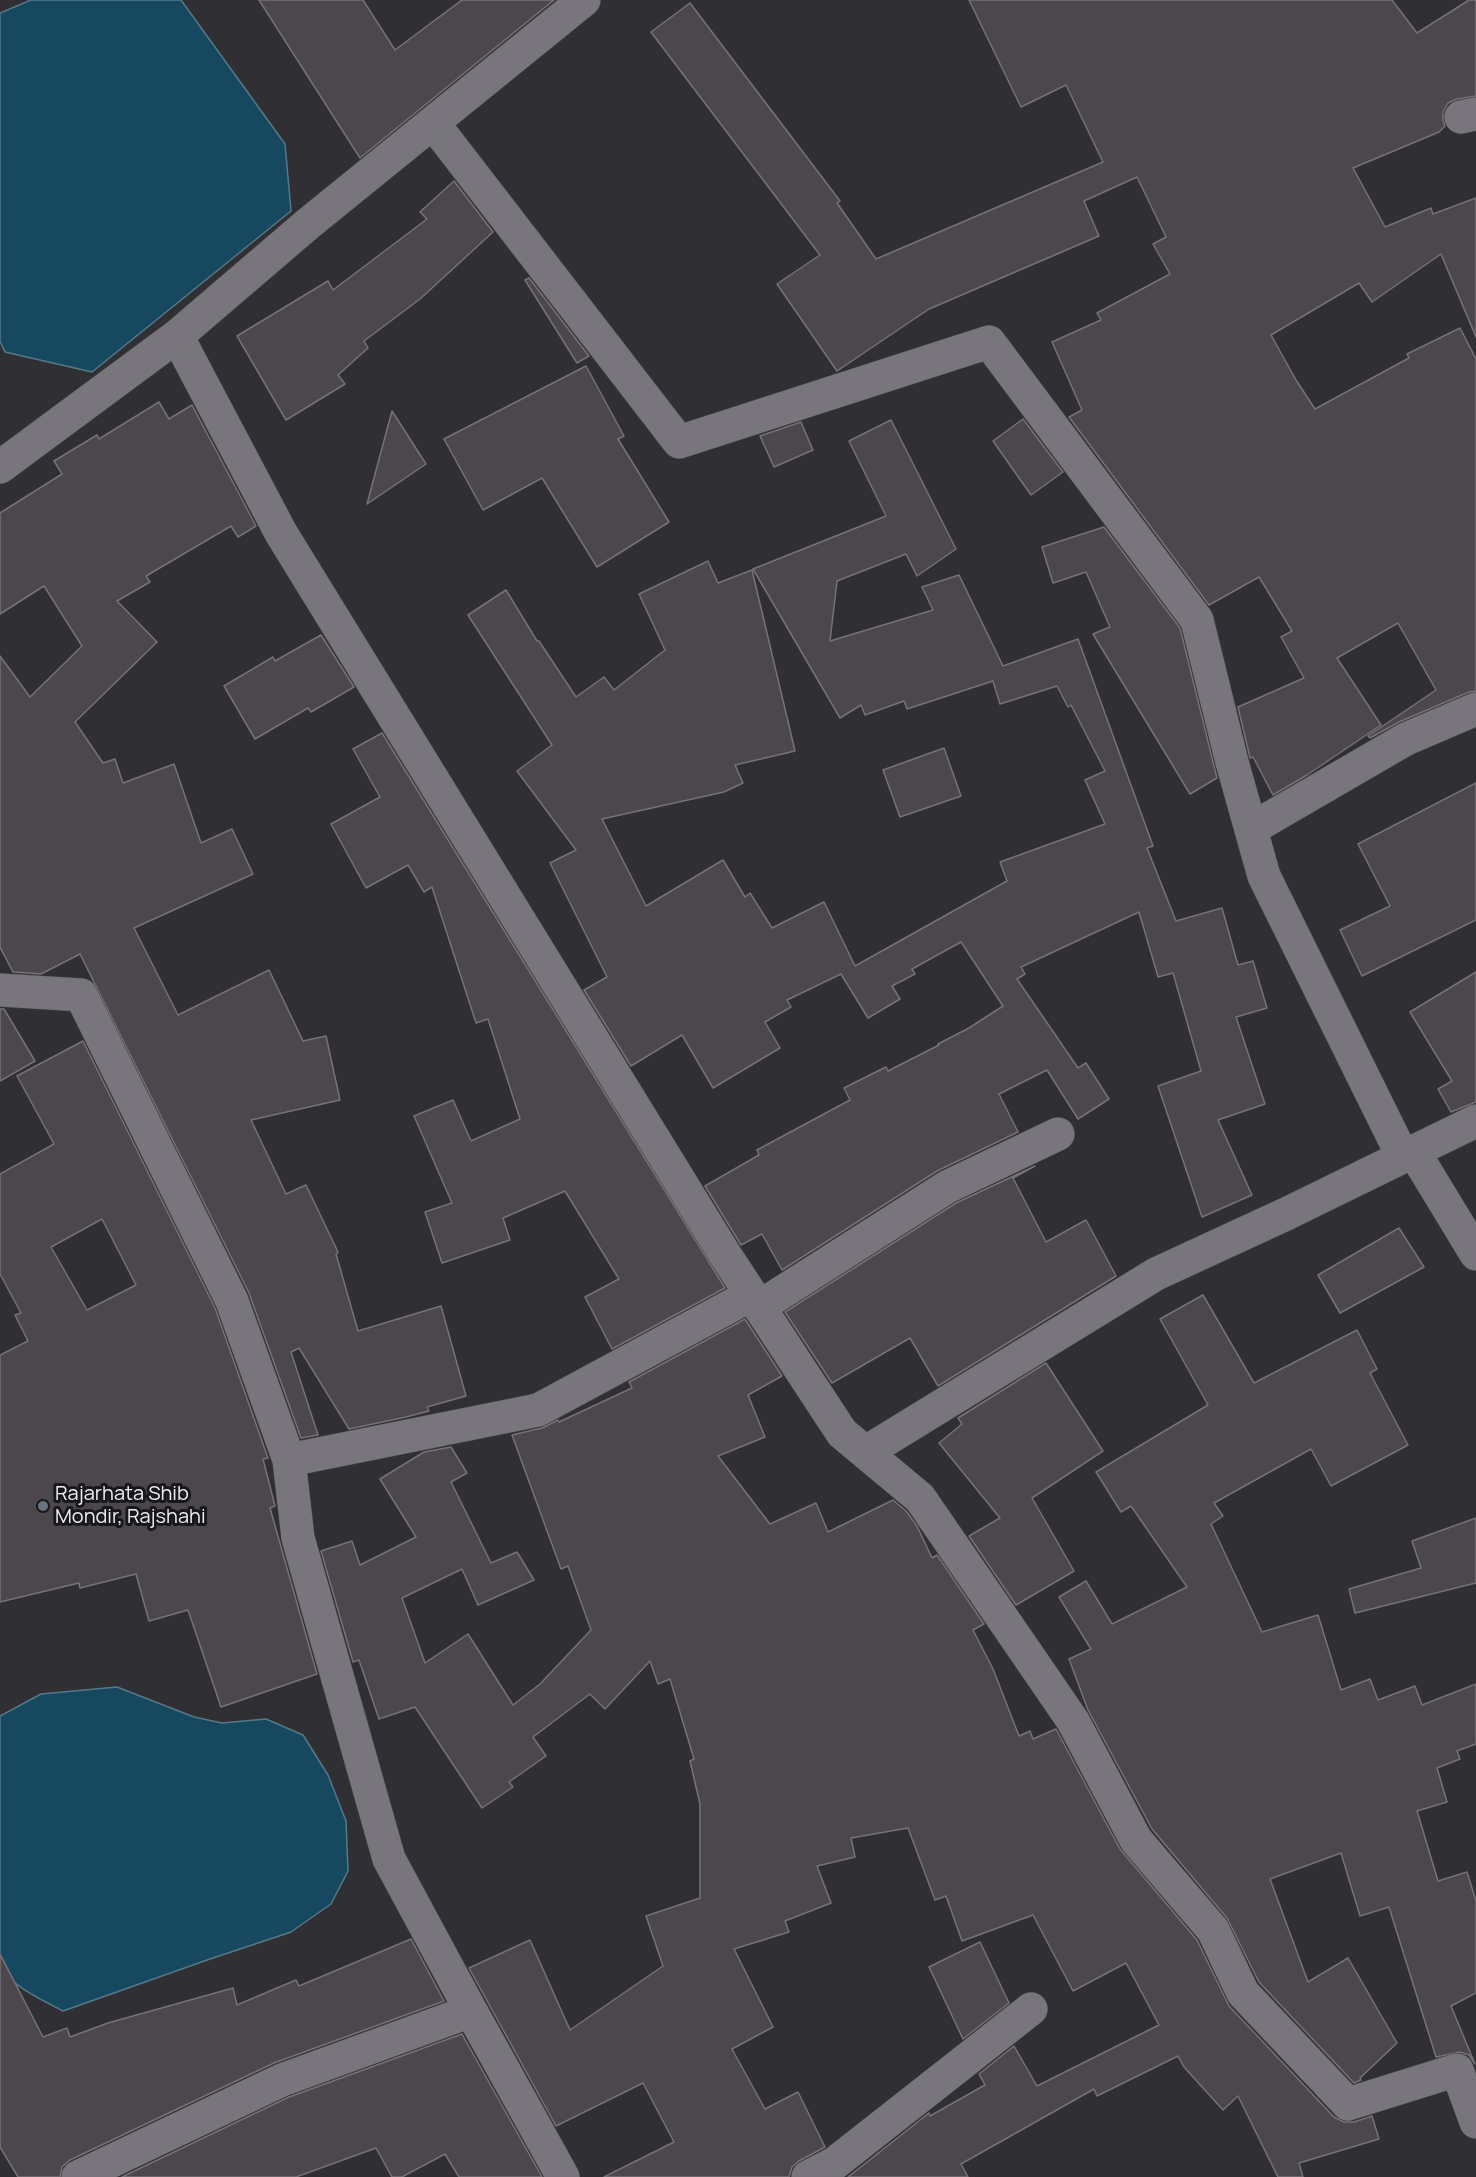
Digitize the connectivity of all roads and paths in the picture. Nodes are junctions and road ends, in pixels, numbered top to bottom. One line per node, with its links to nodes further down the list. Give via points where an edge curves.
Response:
1 (584, 0): 2 (street)
2 (433, 123): 3 (street); 6 (street, via 679,442 989,342 1197,620)
3 (177, 336): 4 (street); 12 (street, via 282,533)
4 (0, 467)
5 (1476, 709): 6 (street, via 1406,739)
6 (1251, 829): 10 (street, via 1264,876)
7 (0, 990): 14 (street, via 81,995 231,1300)
8 (1476, 1121): 10 (street)
9 (1058, 1134): 12 (street, via 947,1186)
10 (1408, 1155): 11 (street); 13 (street, via 1156,1274)
11 (1476, 1254)
12 (755, 1301): 13 (street, via 842,1433); 14 (street, via 538,1410)
13 (866, 1452): 17 (street, via 920,1498 1073,1720 1136,1840 1213,1930 1243,1993 1348,2104 1457,2070)
14 (289, 1460): 16 (street, via 298,1538 389,1858)
15 (1031, 2009): 20 (street, via 835,2163)
16 (471, 2011): 18 (street, via 282,2080); 19 (street)
17 (1476, 2122)
18 (78, 2177)
19 (563, 2177)
20 (808, 2177)

